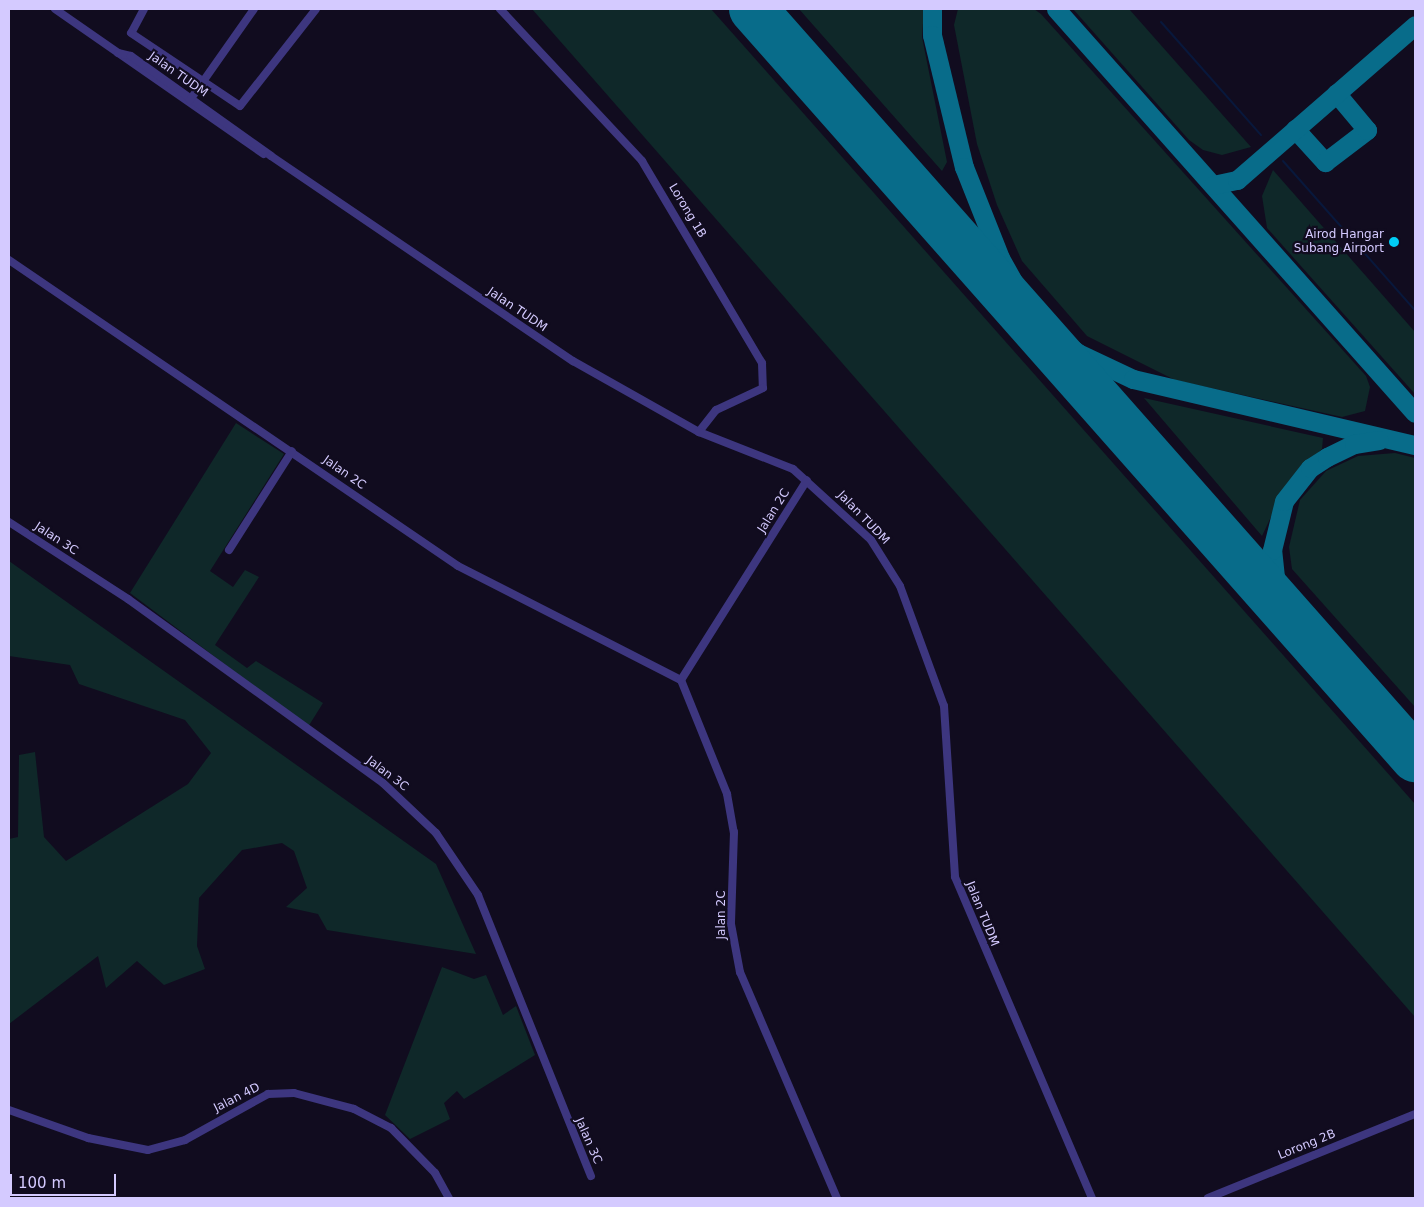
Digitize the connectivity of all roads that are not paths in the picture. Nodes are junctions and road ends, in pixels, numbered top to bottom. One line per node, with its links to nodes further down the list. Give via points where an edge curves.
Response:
1 (54, 9): 7 (street, Jalan TUDM)
2 (144, 9): 6 (street, via 131,33)
3 (254, 9): 6 (street)
4 (316, 9): 6 (street, via 243,106)
5 (500, 9): 9 (street, Lorong 1B, via 642,161 762,363 763,388 716,410)
6 (203, 82): 7 (street)
7 (189, 100): 9 (street, Jalan TUDM, via 573,361)
8 (9, 260): 10 (street, Jalan 2C)
9 (699, 432): 11 (street, Jalan TUDM, via 793,470)
10 (292, 451): 13 (street); 14 (street, Jalan 2C, via 466,571)
11 (807, 480): 14 (street, Jalan 2C); 20 (street, Jalan TUDM, via 880,551 900,586 925,648 947,722 948,821 955,877)
12 (9, 522): 17 (street, Jalan 3C, via 128,599 383,783 436,833 478,895)
13 (229, 550)
14 (681, 680): 19 (street, Jalan 2C, via 727,794 734,832 731,924 740,972)
15 (9, 1110): 18 (street, Jalan 4D, via 88,1138 148,1150 185,1140 254,1100 294,1093 354,1109 391,1128 434,1174)
16 (1415, 1114): 21 (street, Lorong 2B)
17 (591, 1176)
18 (449, 1198)
19 (838, 1198)
20 (1092, 1198)
21 (1208, 1198)

